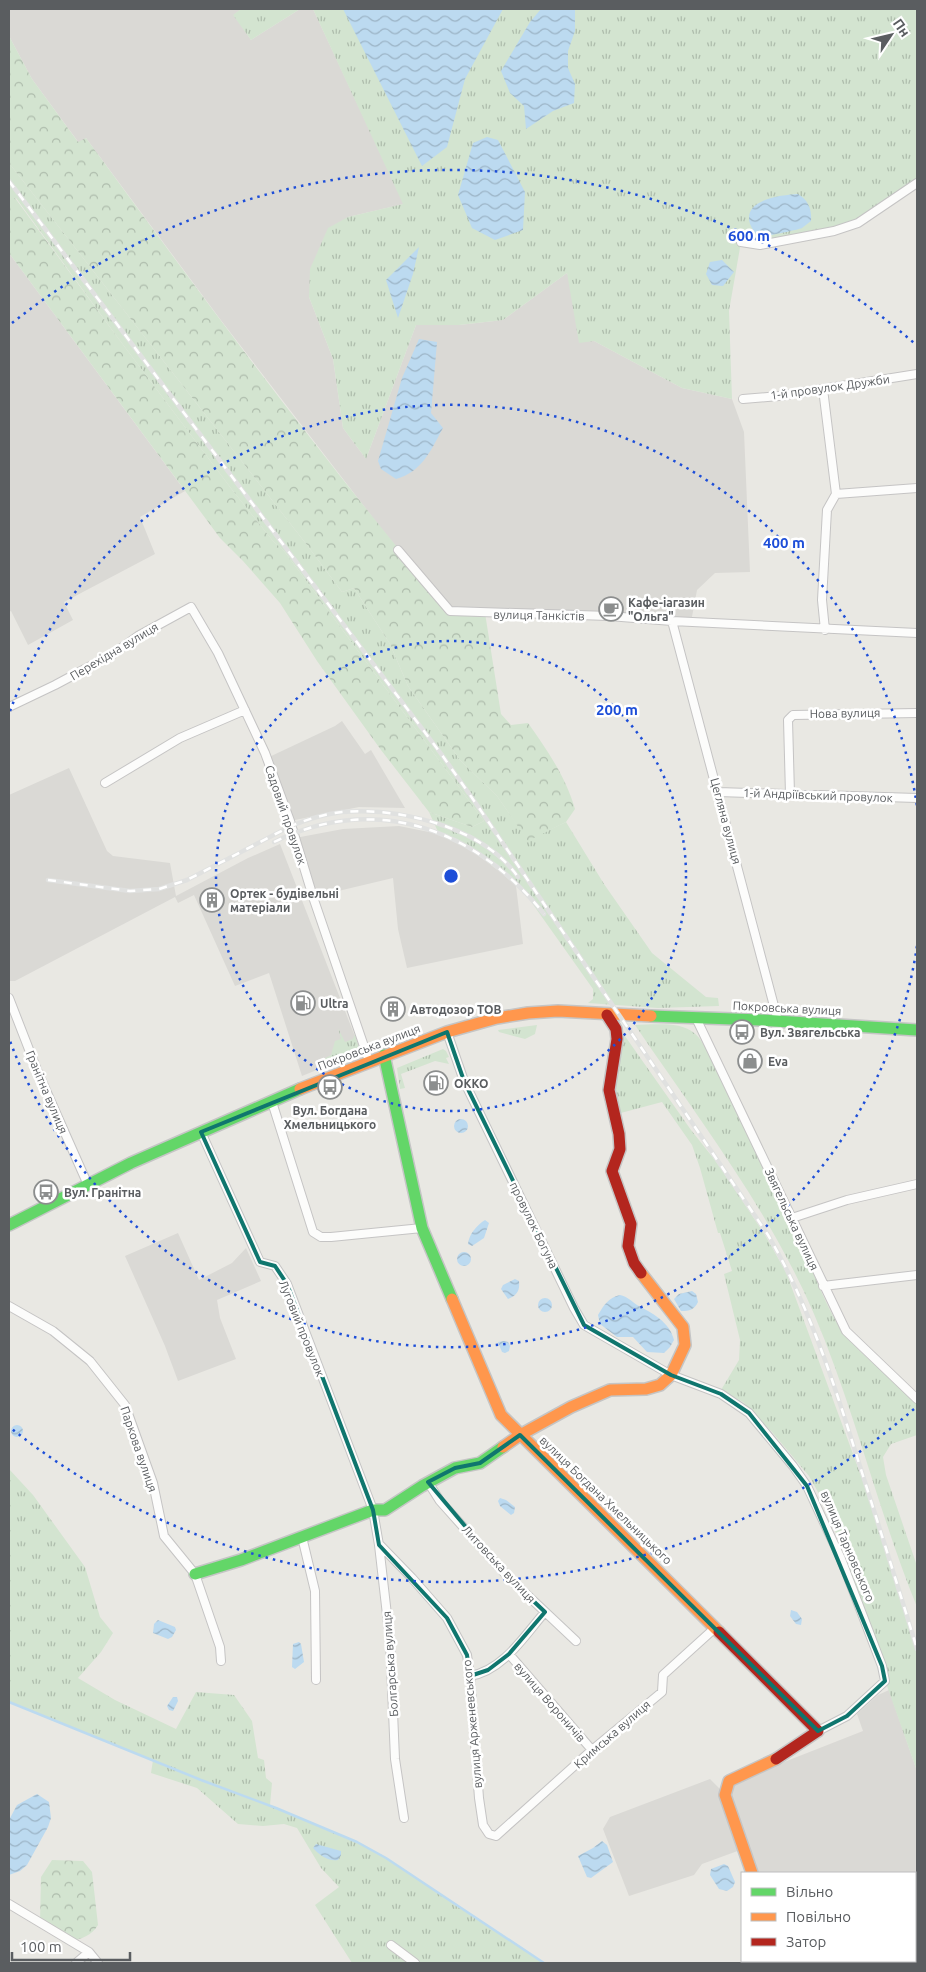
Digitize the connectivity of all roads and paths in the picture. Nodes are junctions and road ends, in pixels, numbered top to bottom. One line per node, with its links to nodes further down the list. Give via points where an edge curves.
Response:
1 (917, 183): 2 (street, via 858,223 834,231 760,244)
2 (741, 242)
3 (917, 374): 4 (street, 1-й провулок Дружби)
4 (824, 389): 5 (street, 1-й провулок Дружби); 7 (street)
5 (742, 399)
6 (917, 488): 7 (street)
7 (836, 494): 11 (street, via 826,510 822,600)
8 (398, 550): 10 (street, вулиця Танкістів, via 450,611)
9 (191, 607): 13 (street, Перехідна вулиця, via 138,636 113,654); 14 (street, Садовий провулок, via 218,653)
10 (672, 621): 11 (street, вулиця Танкістів); 17 (street, Цегляна вулиця)
11 (825, 630): 12 (street, вулиця Танкістів)
12 (917, 633)
13 (9, 708)
14 (244, 710): 16 (street, via 180,738); 27 (street, Садовий провулок, via 265,754 288,816)
15 (917, 713): 18 (street, Нова вулиця, via 793,715 788,720)
16 (104, 783)
17 (718, 792): 18 (street, 1-й Андріївський провулок); 23 (street, Цегляна вулиця)
18 (790, 794): 19 (street, 1-й Андріївський провулок)
19 (917, 798)
20 (9, 998): 31 (street, Гранітна вулиця, via 36,1070)
21 (607, 1015): 22 (main road, Покровська вулиця); 25 (main road, Покровська вулиця, via 558,1011 528,1013); 38 (main road, via 616,1029 617,1040 609,1090 620,1149 612,1171 631,1224 628,1246 634,1263 683,1327 685,1345)
22 (696, 1018): 23 (main road, Покровська вулиця); 32 (street, Звягельська вулиця)
23 (778, 1021): 24 (main road, Покровська вулиця)
24 (917, 1030)
25 (447, 1032): 26 (main road, Покровська вулиця); 38 (street, провулок Богуна, via 464,1081 584,1325)
26 (384, 1055): 27 (main road, Покровська вулиця); 34 (main road, вулиця Богдана Хмельницького)
27 (369, 1061): 28 (main road, Покровська вулиця)
28 (272, 1102): 29 (main road, Покровська вулиця); 34 (street, via 313,1232 331,1238)
29 (201, 1132): 31 (main road, Покровська вулиця); 42 (street, Луговий провулок, via 260,1262 275,1266 287,1284)
30 (917, 1184): 32 (street, via 848,1200)
31 (88, 1185): 33 (main road, Покровська вулиця)
32 (792, 1218): 36 (street, Звягельська вулиця)
33 (9, 1225)
34 (422, 1228): 40 (main road, вулиця Богдана Хмельницького, via 501,1415)
35 (917, 1275): 36 (street)
36 (823, 1286): 39 (street, Звягельська вулиця, via 846,1331)
37 (9, 1306): 45 (street, Паркова вулиця, via 53,1331 90,1361 125,1405 153,1483 164,1536)
38 (671, 1375): 40 (main road, via 660,1385 646,1389 610,1390); 53 (street, вулиця Тарновського, via 721,1394 749,1413 807,1486 841,1560 882,1666 884,1681 847,1716)
39 (917, 1399)
40 (520, 1435): 41 (main road, via 480,1463 455,1468); 47 (main road, вулиця Богдана Хмельницького)
41 (428, 1482): 42 (main road, via 385,1510); 46 (street, Литовська вулиця, via 440,1501 507,1576)
42 (373, 1510): 43 (main road); 44 (street, Болгарська вулиця)
43 (302, 1537): 45 (main road); 52 (street, via 315,1591)
44 (379, 1545): 51 (street, вулиця Арженевського, via 447,1618 467,1655); 55 (street, Болгарська вулиця, via 390,1641 395,1759)
45 (195, 1574): 50 (street, Паркова вулиця, via 220,1647)
46 (545, 1612): 48 (street, Литовська вулиця); 49 (street)
47 (716, 1627): 53 (main road, вулиця Богдана Хмельницького); 54 (street, Кримська вулиця, via 663,1675 662,1692)
48 (576, 1641)
49 (509, 1654): 51 (street, via 488,1670); 54 (street, вулиця Вороничів)
50 (221, 1661)
51 (470, 1676): 56 (street, вулиця Арженевського, via 478,1798 483,1825 489,1834)
52 (316, 1680)
53 (818, 1731): 57 (main road, via 772,1762 729,1781 725,1795)
54 (592, 1750): 56 (street, Кримська вулиця)
55 (404, 1818)
56 (496, 1836)
57 (752, 1872)
58 (9, 1904): 60 (street)
59 (391, 1945): 63 (street)
60 (89, 1952): 61 (street); 62 (street)
61 (76, 1963)
62 (98, 1963)
63 (415, 1963)

